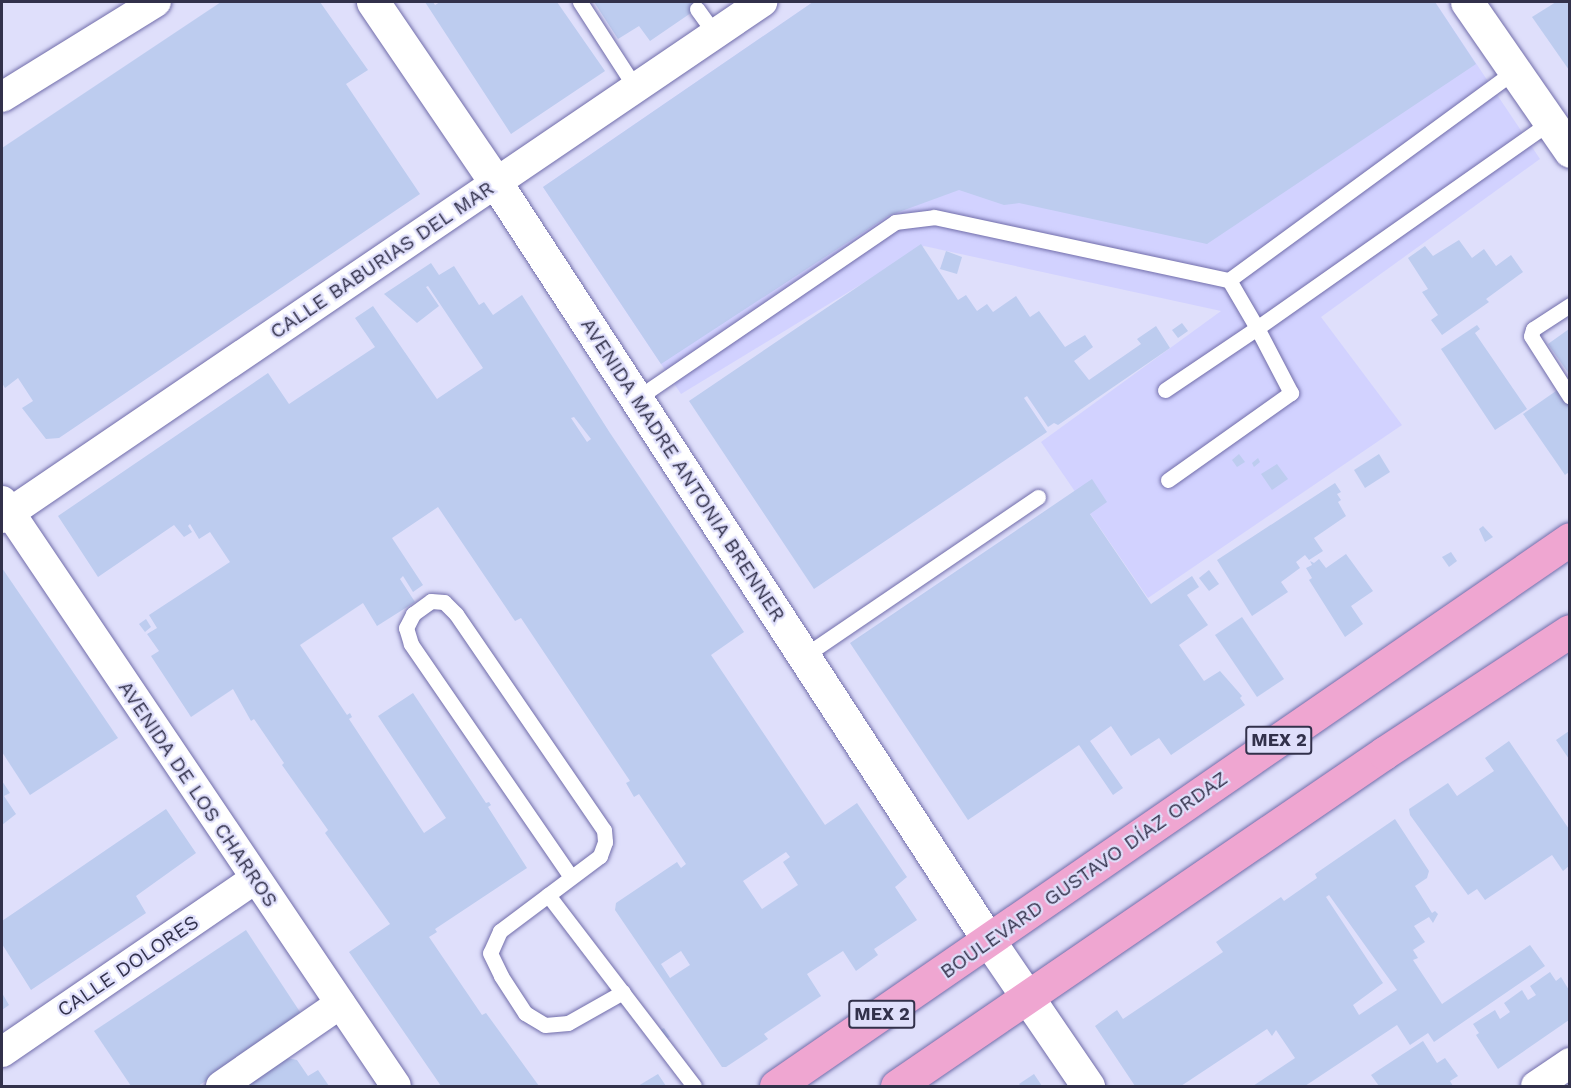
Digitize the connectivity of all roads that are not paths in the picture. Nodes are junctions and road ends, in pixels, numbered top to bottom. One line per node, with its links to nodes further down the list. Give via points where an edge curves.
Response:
1 (156, 2): 10 (street)
2 (373, 2): 13 (street, AVENIDA MADRE ANTONIA BRENNER)
3 (580, 2): 9 (lane)
4 (762, 2): 7 (street, CALLE BABURIAS DEL MAR)
5 (1467, 2): 8 (street)
6 (697, 9): 7 (lane)
7 (715, 34): 9 (street, CALLE BABURIAS DEL MAR)
8 (1515, 71): 11 (street); 14 (lane)
9 (635, 87): 13 (street, CALLE BABURIAS DEL MAR)
10 (2, 97)
11 (1550, 122): 12 (street); 16 (lane)
12 (1569, 151)
13 (496, 183): 19 (street, AVENIDA MADRE ANTONIA BRENNER); 22 (street, CALLE BABURIAS DEL MAR)
14 (1229, 280): 16 (lane); 19 (lane, via 934,217 895,222)
15 (1569, 305): 18 (lane, via 1533,329 1531,336)
16 (1257, 328): 17 (lane); 20 (lane, via 1291,393)
17 (1165, 390)
18 (1569, 397)
19 (636, 399): 25 (street, AVENIDA MADRE ANTONIA BRENNER)
20 (1168, 480)
21 (1038, 497): 25 (lane)
22 (4, 510): 27 (street, AVENIDA DE LOS CHARROS)
23 (1569, 540): 29 (main road, BOULEVARD GUSTAVO DÍAZ ORDAZ / MEX 2)
24 (1569, 631): 31 (main road, via 1384,753)
25 (804, 656): 29 (street, AVENIDA MADRE ANTONIA BRENNER)
26 (571, 877): 26 (lane, via 600,856 604,830 456,614 444,602 430,601 413,614 406,628 411,644); 28 (lane)
27 (255, 879): 32 (street, AVENIDA DE LOS CHARROS); 33 (street, CALLE DOLORES)
28 (548, 895): 30 (lane); 30 (lane, via 500,931 490,953 525,1013 545,1025 568,1023)
29 (989, 941): 31 (street, AVENIDA MADRE ANTONIA BRENNER); 38 (main road, BOULEVARD GUSTAVO DÍAZ ORDAZ / MEX 2)
30 (623, 992): 37 (lane)
31 (1029, 998): 39 (main road); 40 (street, AVENIDA MADRE ANTONIA BRENNER)
32 (340, 1004): 35 (street); 36 (street, AVENIDA DE LOS CHARROS)
33 (2, 1052)
34 (1569, 1063): 41 (street)
35 (221, 1086)
36 (396, 1086)
37 (694, 1086)
38 (776, 1086)
39 (897, 1086)
40 (1088, 1086)
41 (1536, 1086)

